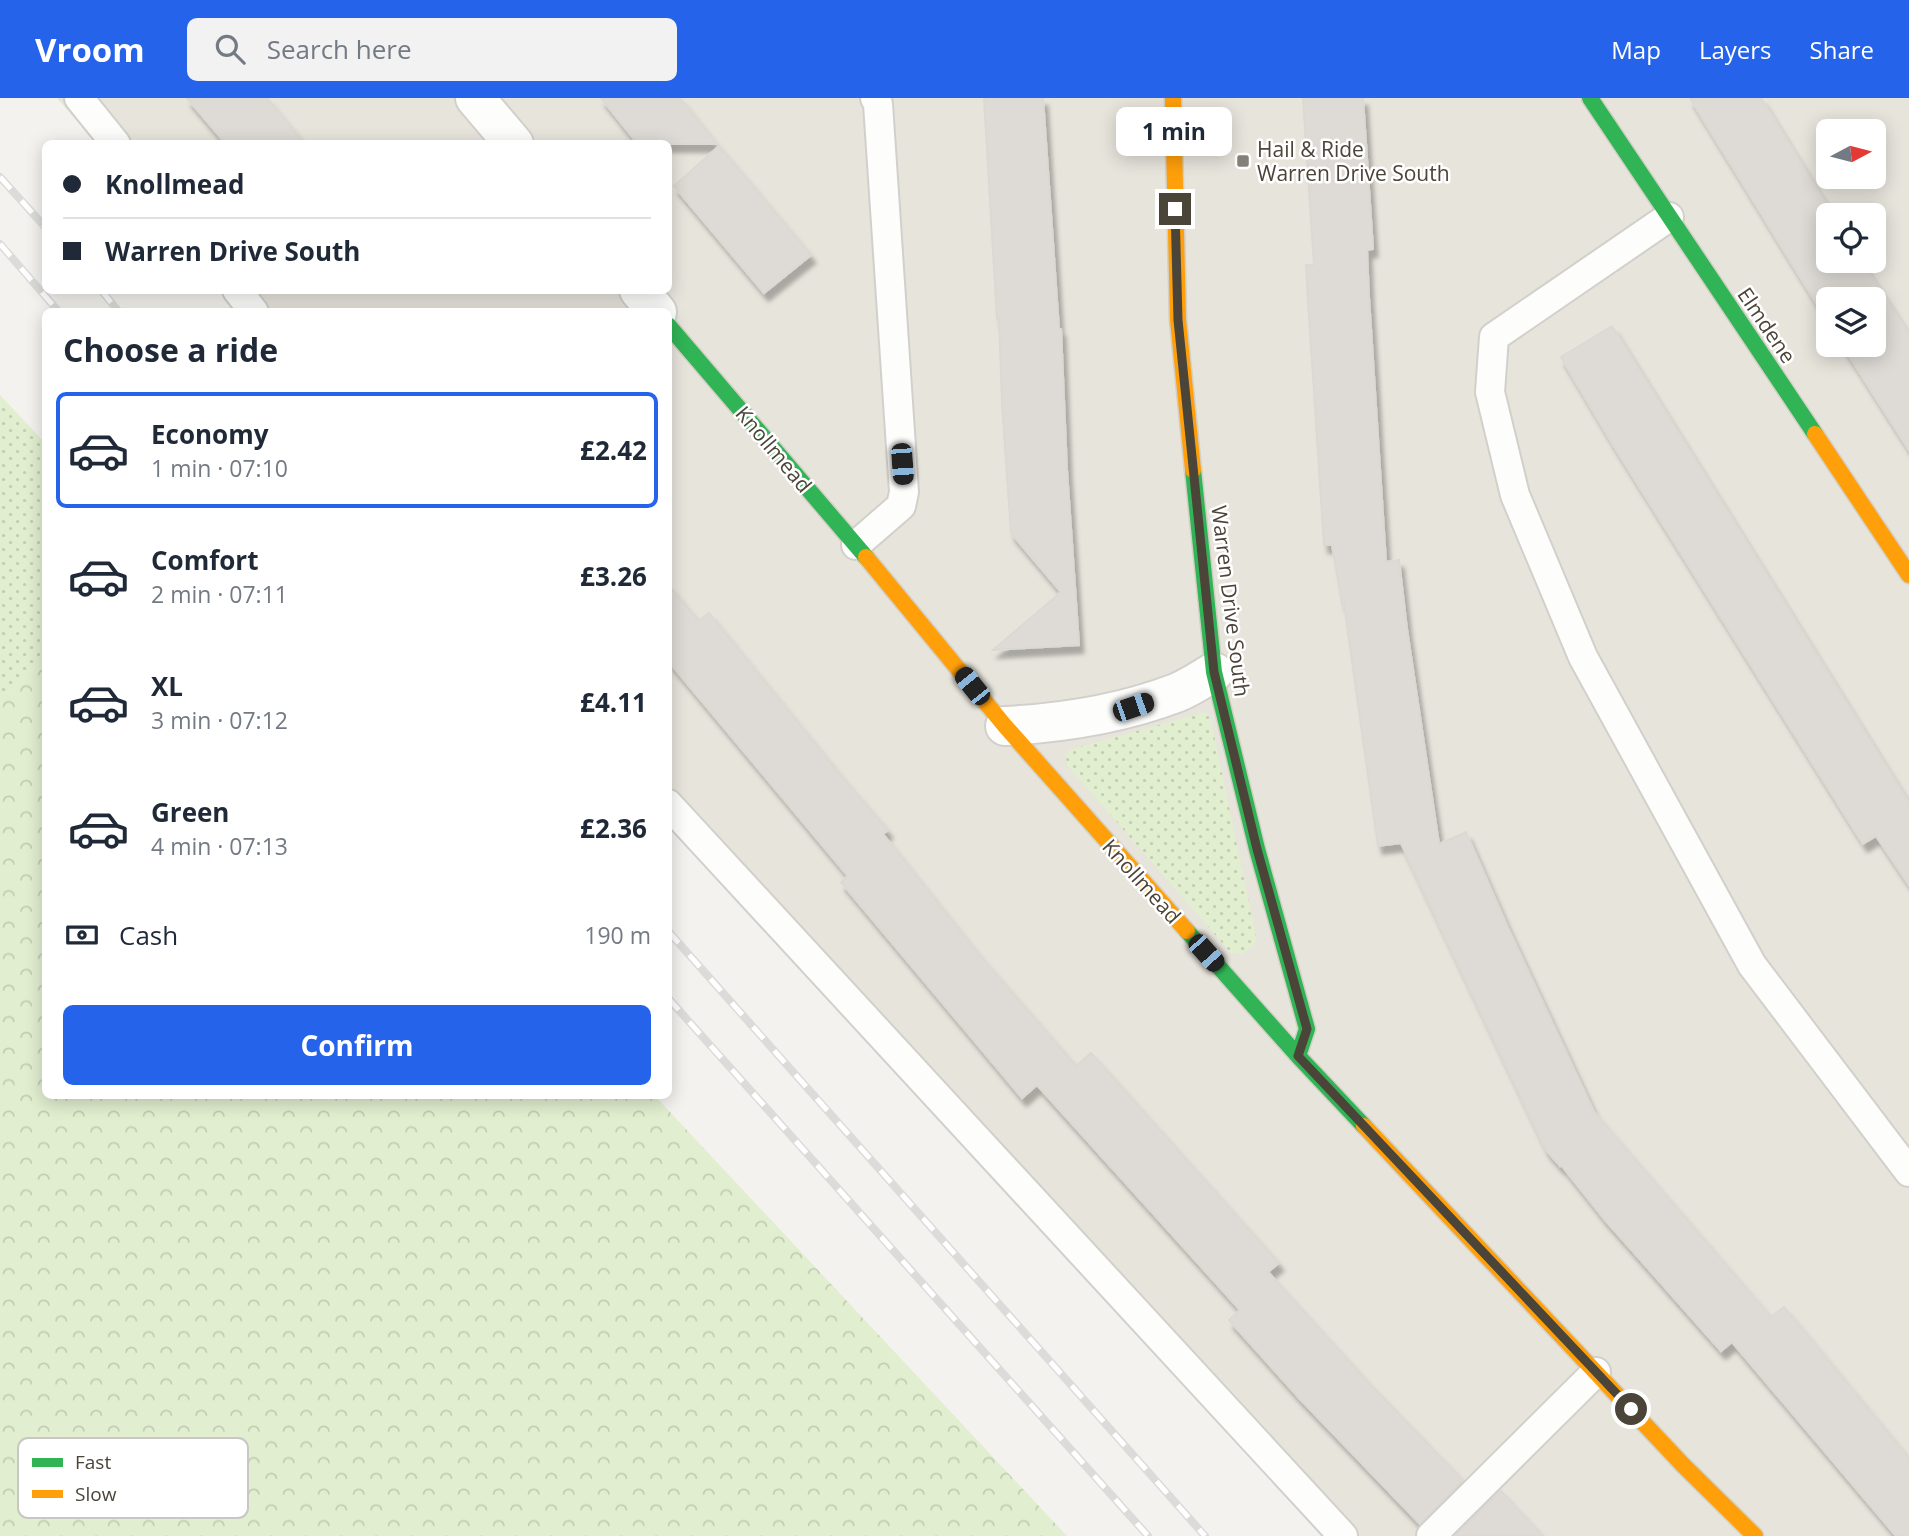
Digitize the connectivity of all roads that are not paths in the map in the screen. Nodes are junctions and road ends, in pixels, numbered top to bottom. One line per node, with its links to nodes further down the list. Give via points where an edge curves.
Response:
1 (79, 98): 6 (lane)
2 (475, 98): 7 (street)
3 (875, 98): 14 (lane, via 904,492 901,506)
4 (1173, 98): 16 (street, Warren Drive South, via 1178,320)
5 (1590, 98): 8 (street, Elmdene)
6 (113, 140)
7 (511, 140)
8 (1669, 217): 15 (street, Elmdene); 20 (lane, via 1494,337 1490,391 1515,495 1583,657 1752,965)
9 (240, 294): 11 (lane)
10 (642, 294): 12 (street)
11 (251, 308)
12 (654, 308)
13 (672, 330): 14 (street, Knollmead)
14 (856, 545): 17 (street, Knollmead)
15 (1909, 575)
16 (1214, 672): 17 (street, via 1178,692 1133,707 1052,724); 19 (street, Warren Drive South, via 1307,1029)
17 (1005, 726): 19 (street, Knollmead)
18 (672, 808): 22 (lane)
19 (1298, 1056): 21 (street, Knollmead)
20 (1909, 1172)
21 (1596, 1372): 23 (lane); 24 (street, Knollmead)
22 (1343, 1536)
23 (1431, 1536)
24 (1755, 1536)

